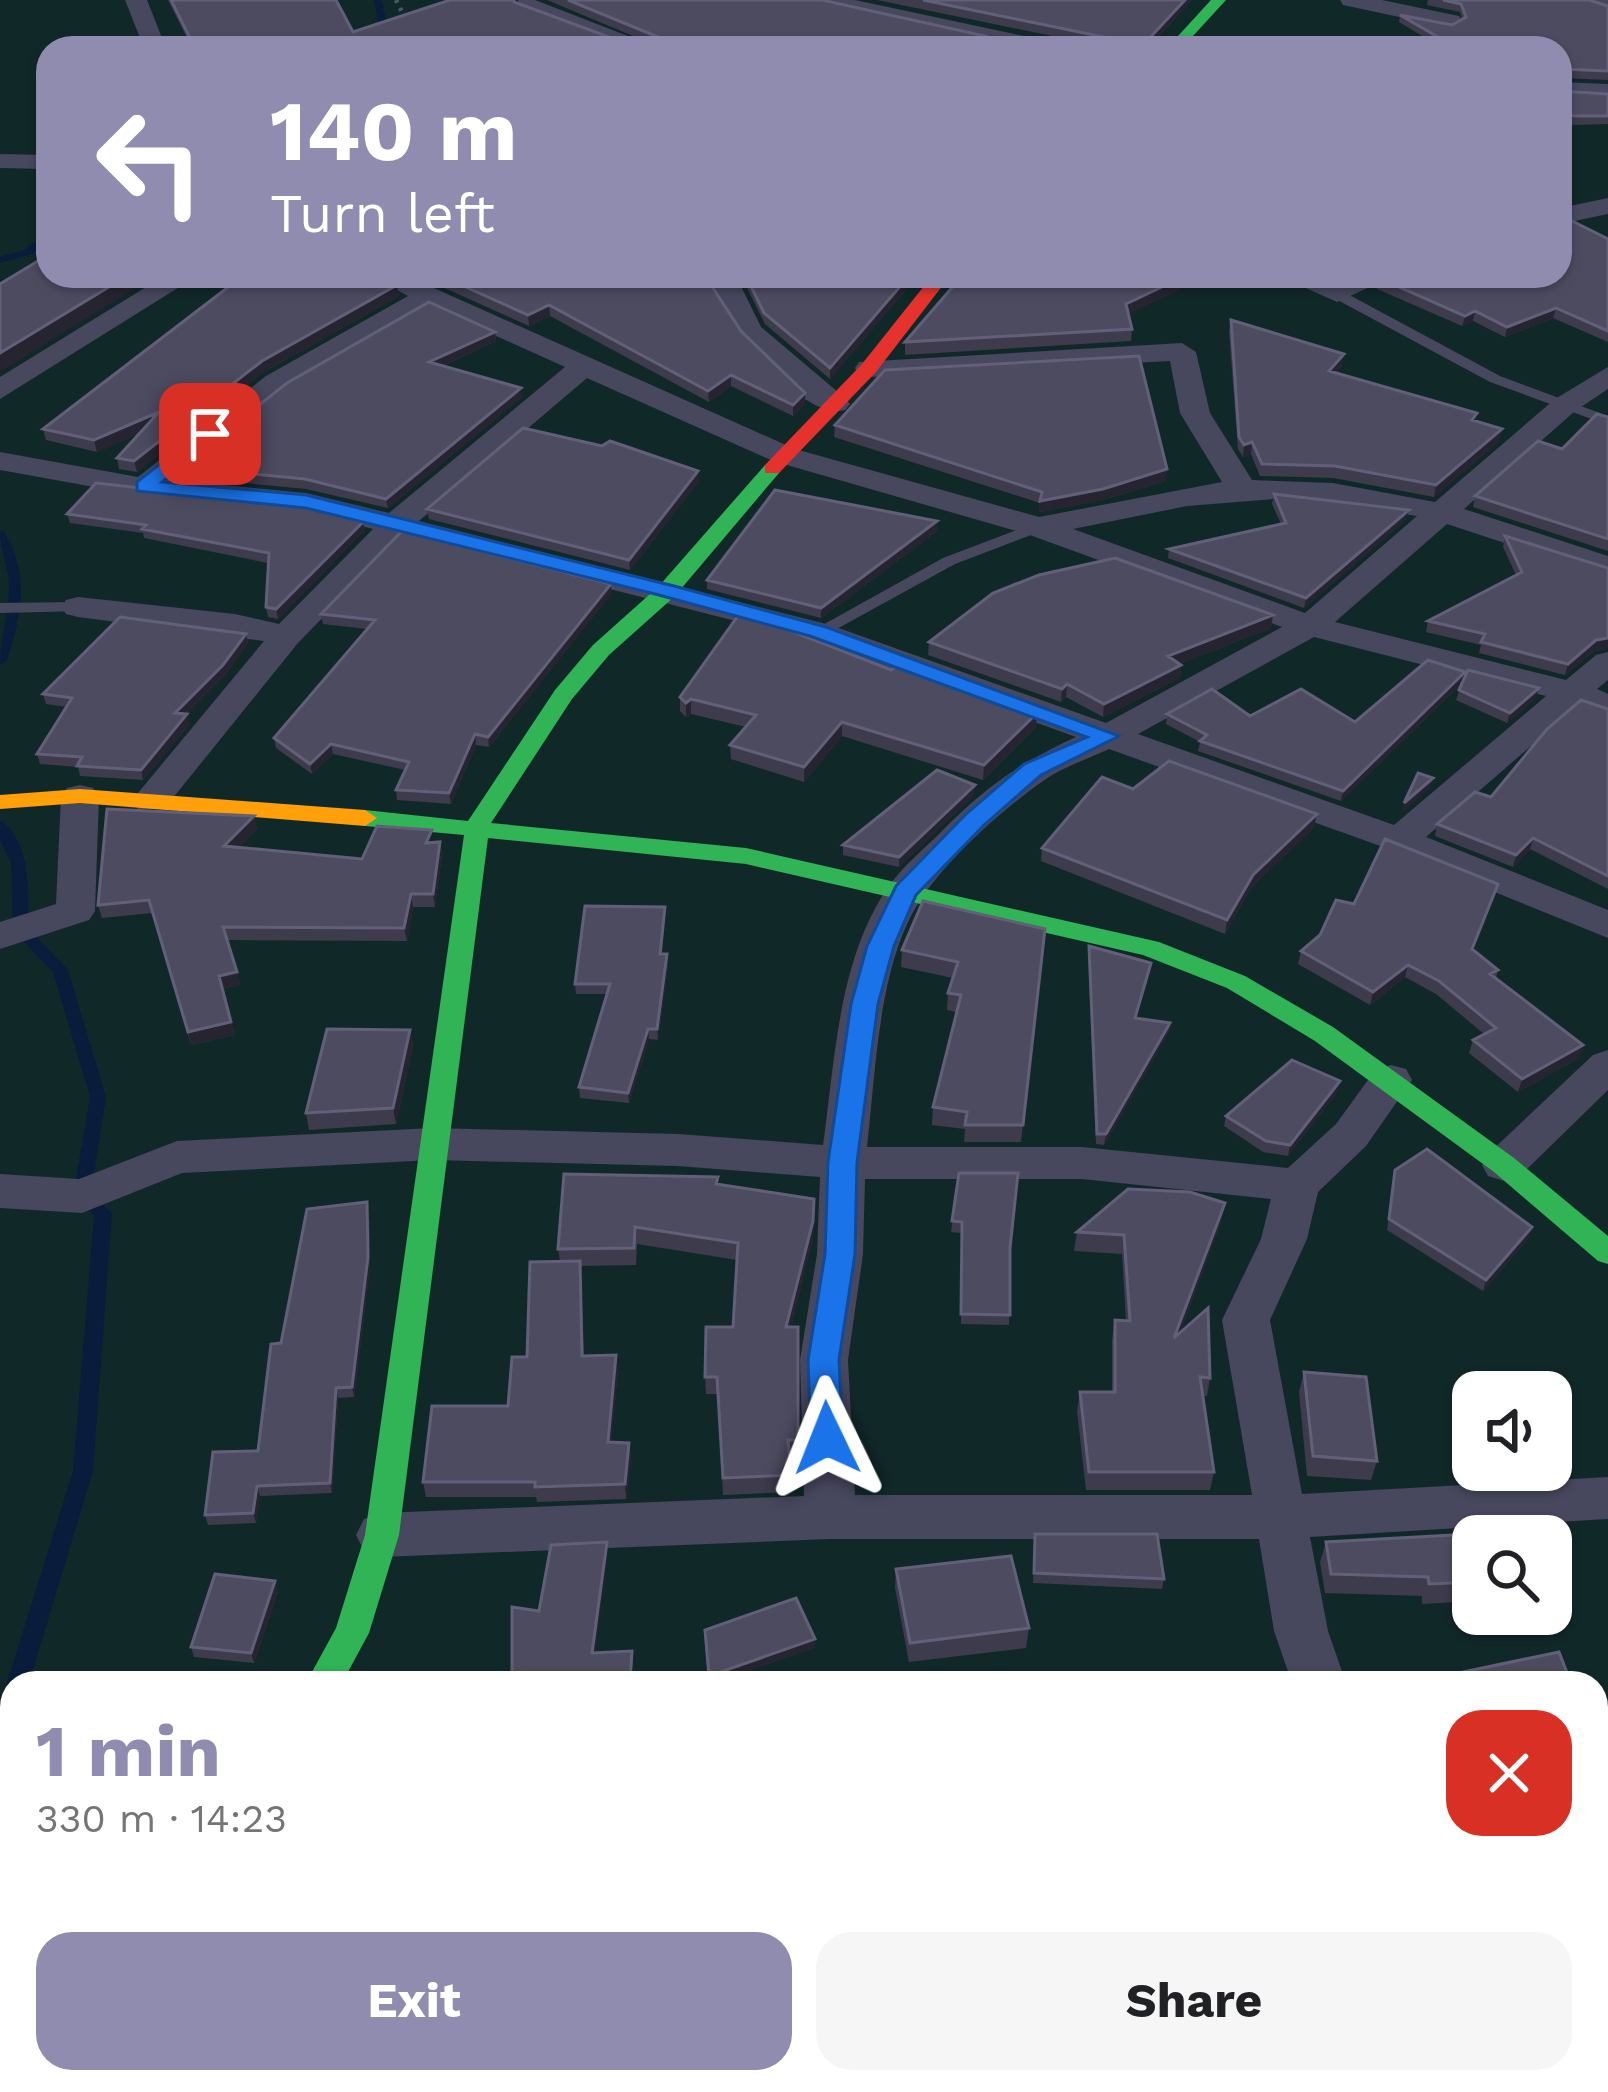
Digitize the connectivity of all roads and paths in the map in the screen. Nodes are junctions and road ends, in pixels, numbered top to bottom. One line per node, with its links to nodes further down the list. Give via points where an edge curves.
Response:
1 (136, 0): 11 (street)
2 (395, 0): 10 (path)
3 (825, 0): 13 (street)
4 (1219, 0): 14 (street)
5 (1351, 0): 9 (street)
6 (1597, 0): 7 (street)
7 (1608, 3)
8 (526, 4): 12 (street)
9 (1451, 21)
10 (414, 34)
11 (150, 36)
12 (615, 36)
13 (992, 36)
14 (1185, 36)
15 (1572, 90): 16 (street)
16 (1608, 91)
17 (0, 161): 18 (street)
18 (36, 162)
19 (1608, 206): 20 (street)
20 (1572, 213)
21 (1572, 219): 22 (street)
22 (1608, 236)
23 (164, 288): 34 (street)
24 (411, 288): 30 (street)
25 (724, 288): 35 (street, via 759,346)
26 (932, 288): 32 (street)
27 (1322, 288): 29 (street)
28 (1351, 288): 29 (street)
29 (1336, 294): 36 (lane, via 1495,379)
30 (428, 296): 31 (street); 40 (street, via 276,382)
31 (586, 364): 38 (street); 43 (street)
32 (869, 368): 35 (street); 41 (street, via 1182,352 1195,413)
33 (1608, 376): 36 (street)
34 (0, 390)
35 (835, 404): 38 (street)
36 (1565, 405): 37 (lane); 42 (street)
37 (1608, 421)
38 (784, 455): 44 (street); 46 (street)
39 (0, 461): 40 (street)
40 (144, 487): 43 (street, via 306,502)
41 (1242, 490): 42 (street, via 1314,490); 44 (street)
42 (1444, 513): 45 (street); 49 (street)
43 (398, 523): 46 (street); 51 (street)
44 (1038, 526): 49 (street); 50 (lane, via 949,561)
45 (1608, 567)
46 (667, 591): 50 (street); 58 (street, via 563,695)
47 (78, 607): 48 (lane); 51 (street)
48 (0, 608)
49 (1310, 626): 53 (street); 54 (street)
50 (818, 632): 54 (street)
51 (286, 636): 57 (street)
52 (1608, 662): 53 (street)
53 (1591, 699): 59 (street)
54 (1108, 736): 59 (street); 60 (street, via 1033,770)
55 (80, 796): 56 (street); 57 (street); 62 (street, via 75,911)
56 (14, 801)
57 (151, 801): 58 (street)
58 (477, 826): 60 (street, via 746,856); 65 (street)
59 (1399, 840): 61 (street)
60 (905, 892): 64 (street, via 1150,947 1236,982); 66 (street, via 864,1004)
61 (1608, 925)
62 (0, 936)
63 (1608, 1066): 67 (street)
64 (1391, 1080): 67 (street); 68 (street, via 1351,1135)
65 (434, 1144): 66 (street); 69 (street, via 177,1157 82,1196); 74 (street)
66 (842, 1162): 68 (street, via 1082,1163); 72 (street, via 840,1254 824,1360)
67 (1504, 1165): 70 (street)
68 (1297, 1185): 73 (street, via 1284,1239 1246,1320)
69 (0, 1191)
70 (1608, 1253)
71 (1608, 1498): 73 (street)
72 (830, 1517): 73 (street); 74 (street)
73 (1280, 1517): 76 (street)
74 (382, 1535): 75 (street, via 352,1633)
75 (330, 1671)
76 (1315, 1671)

